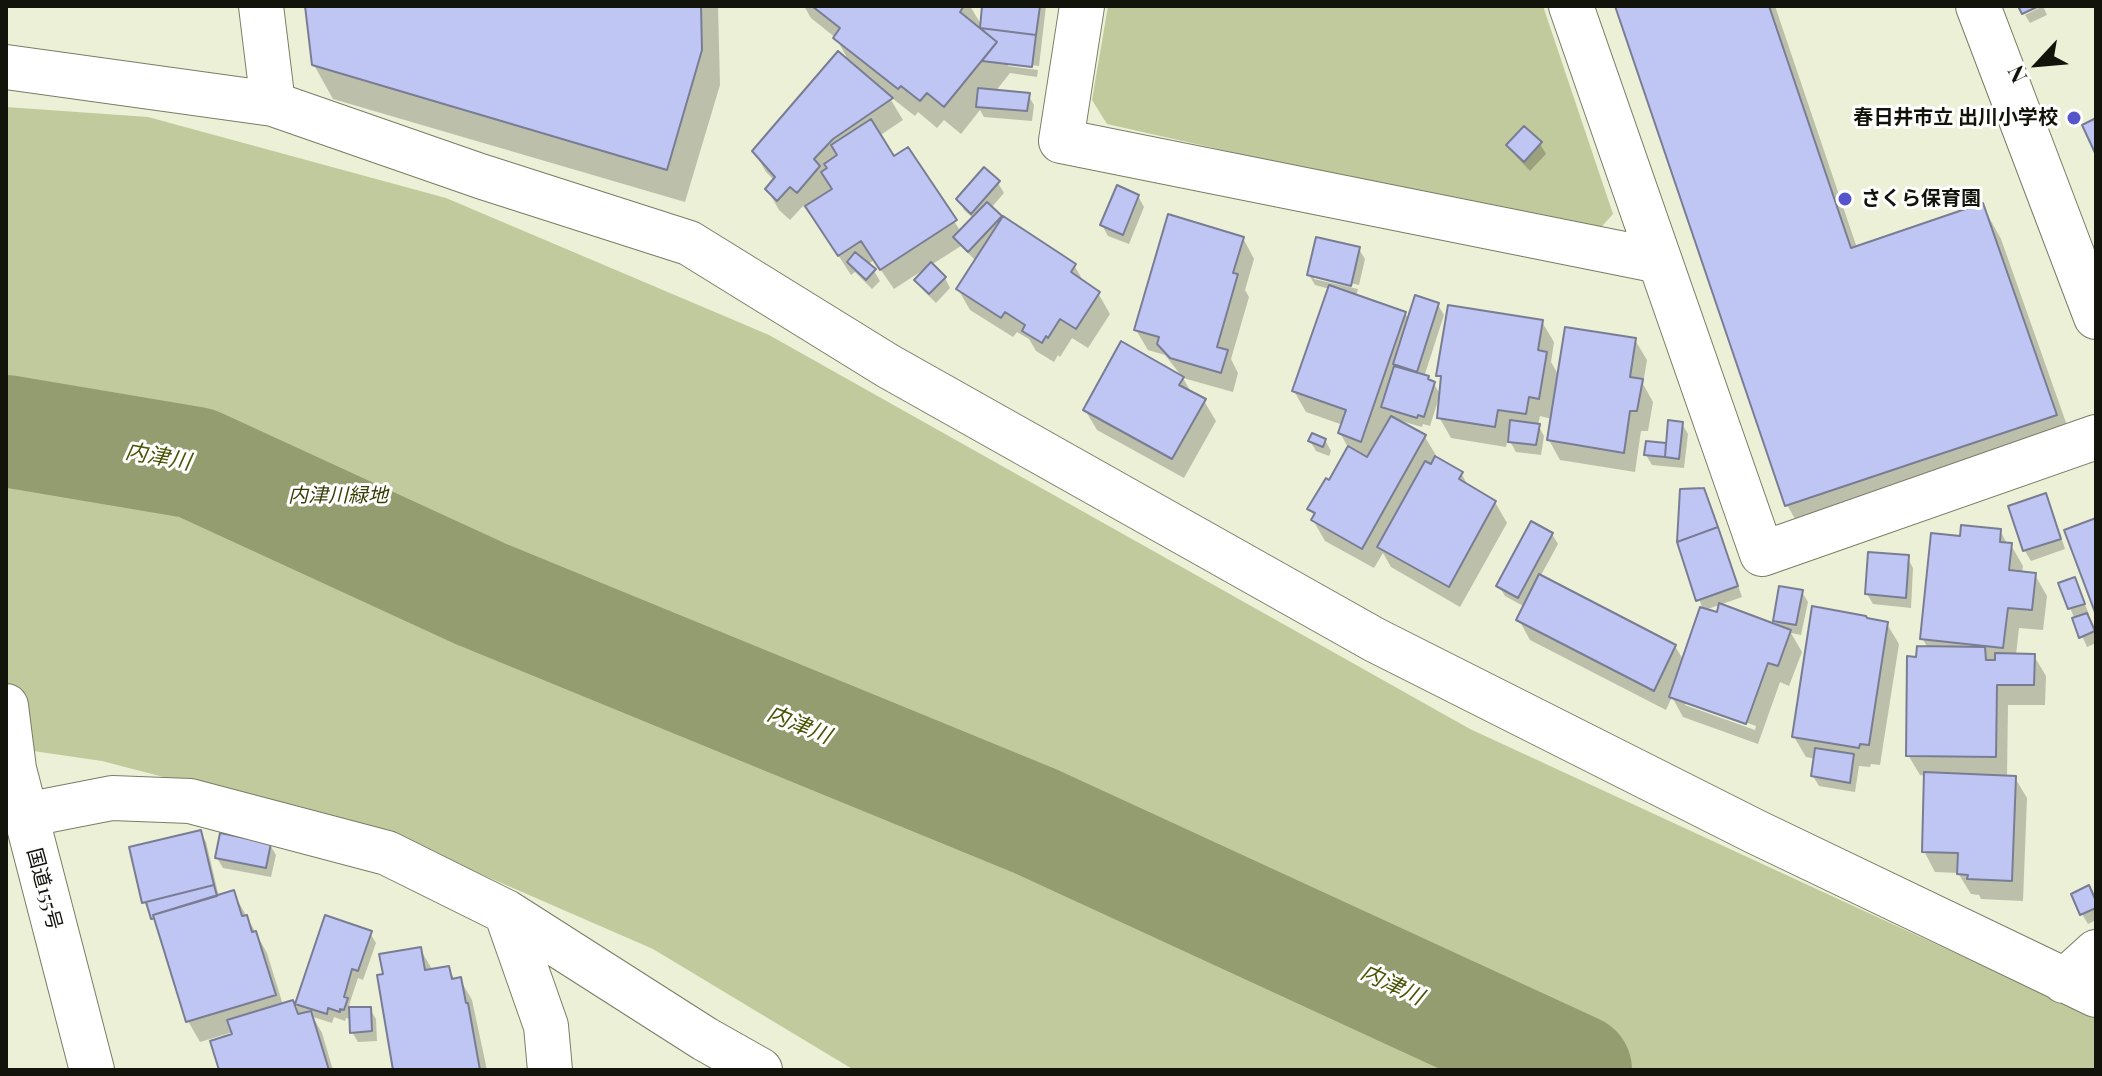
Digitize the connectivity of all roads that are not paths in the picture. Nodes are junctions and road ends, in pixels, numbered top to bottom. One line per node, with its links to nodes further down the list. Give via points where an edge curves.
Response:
1 (261, 6): 6 (main road)
2 (1082, 6): 7 (main road, via 1061,141)
3 (1571, 6): 7 (main road)
4 (1978, 6): 8 (main road)
5 (6, 67): 6 (main road)
6 (273, 104): 14 (main road, via 689,243 888,366 1375,640)
7 (1659, 261): 9 (main road, via 1762,554)
8 (2096, 317)
9 (2096, 437)
10 (6, 706): 11 (main road, 国道155号)
11 (25, 815): 12 (main road, via 112,798 190,801 387,853); 15 (main road, 国道155号)
12 (506, 912): 16 (main road, via 546,1026); 17 (main road)
13 (2096, 952): 14 (main road)
14 (2080, 988)
15 (92, 1070)
16 (550, 1070)
17 (760, 1070)

